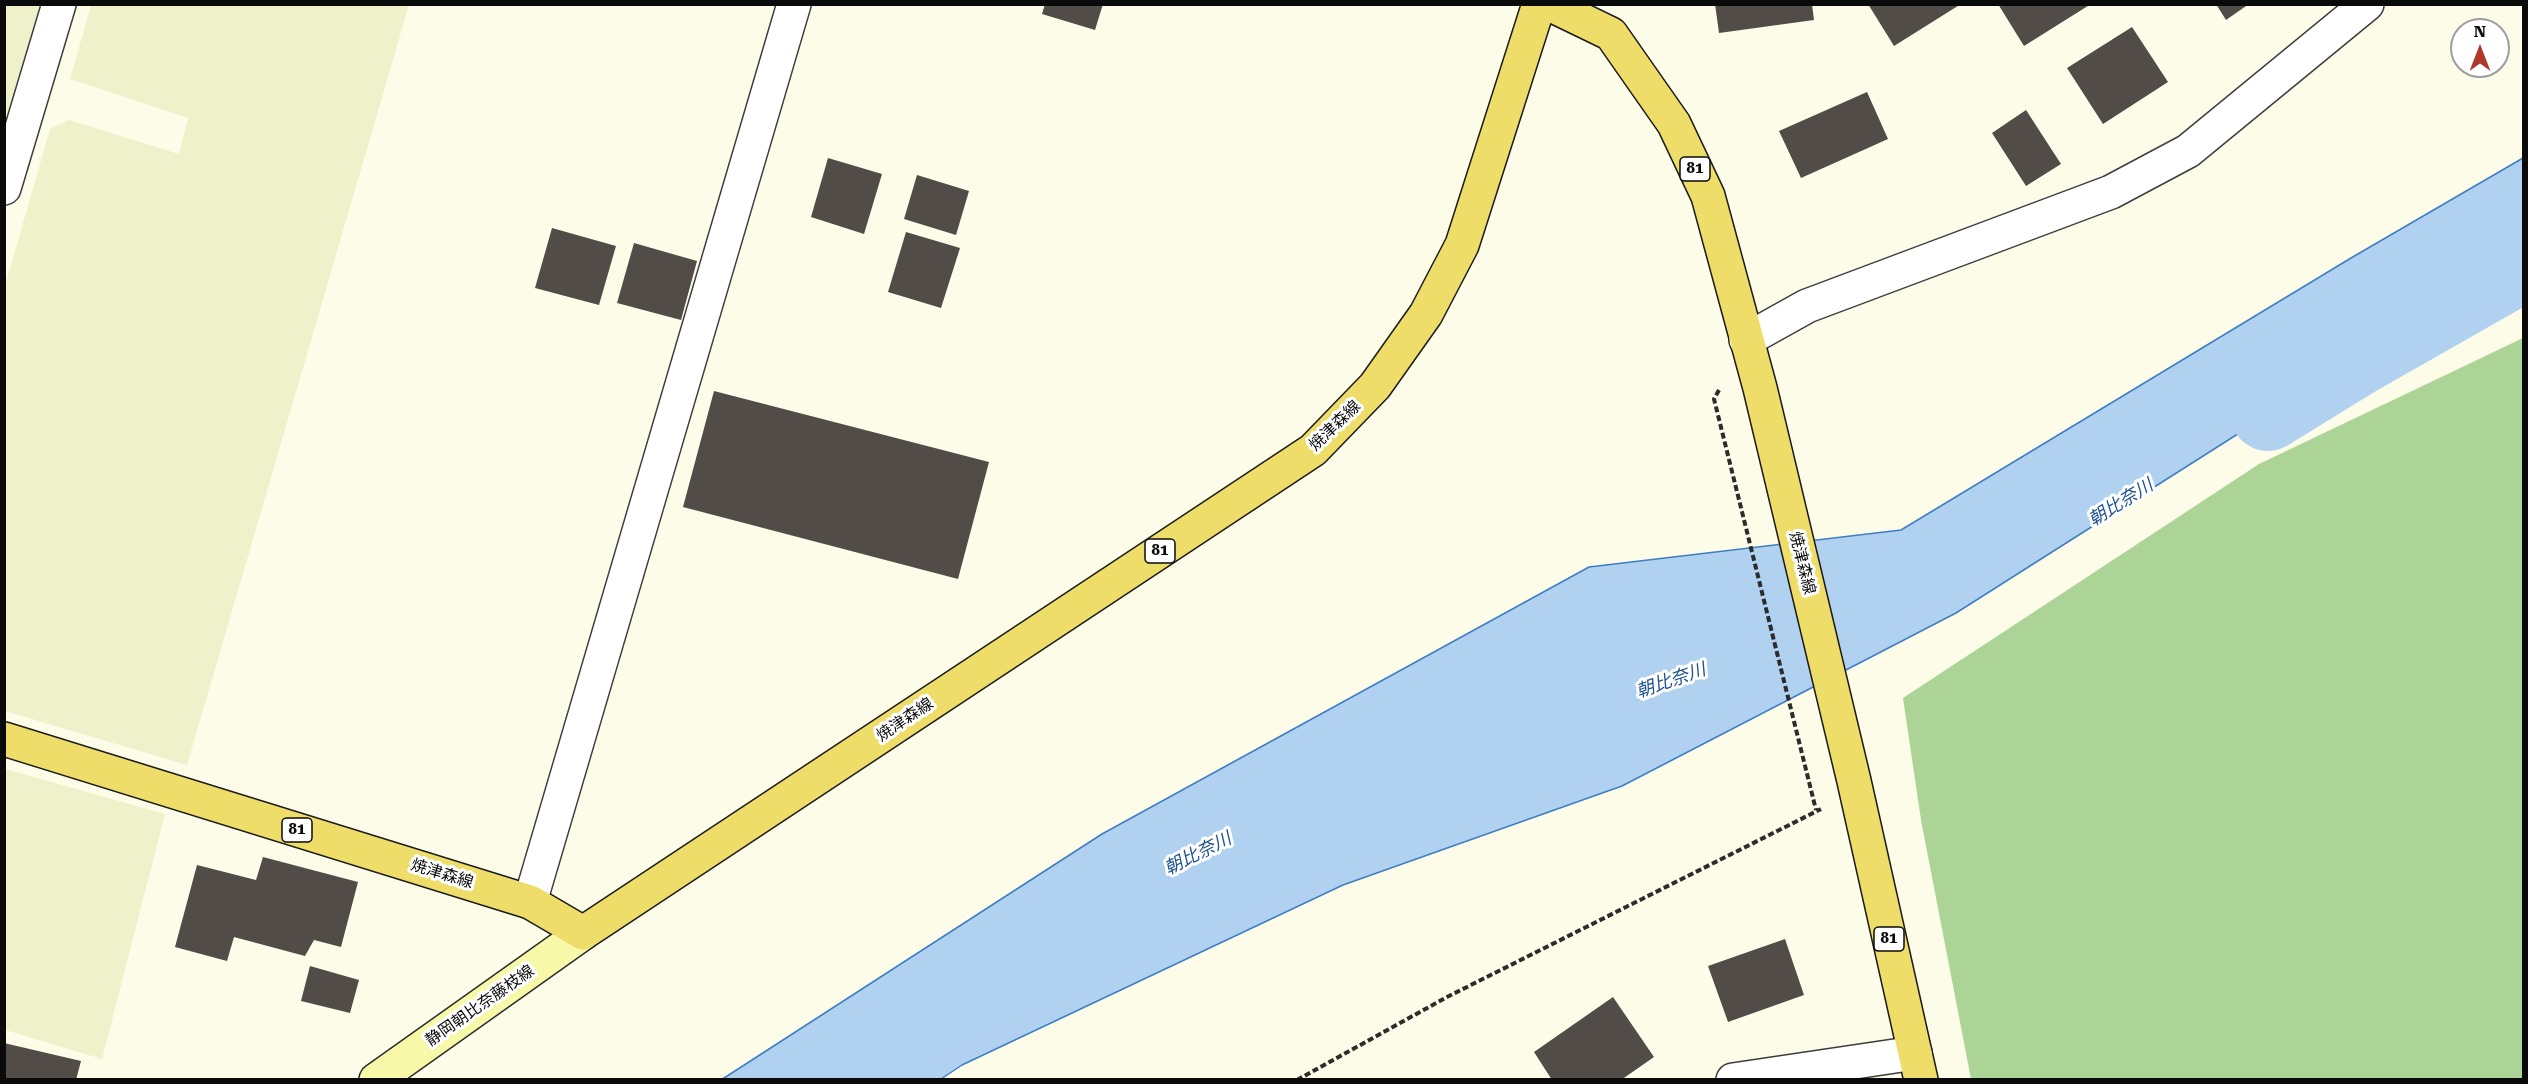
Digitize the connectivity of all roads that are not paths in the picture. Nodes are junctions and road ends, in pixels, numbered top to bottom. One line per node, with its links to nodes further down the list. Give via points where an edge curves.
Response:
1 (59, 4): 6 (street)
2 (794, 4): 9 (street)
3 (1539, 4): 10 (main road, 焼津森線 / 81, via 1462,245 1426,314 1375,386 1313,450)
4 (1549, 4): 7 (main road, 焼津森線 / 81, via 1611,34 1674,124 1708,196)
5 (2367, 4): 7 (street, via 2188,150 2121,187 1807,306)
6 (4, 188)
7 (1746, 340): 11 (main road, 焼津森線 / 81, via 1854,780)
8 (4, 740): 9 (main road, 焼津森線 / 81)
9 (530, 902): 10 (main road, 焼津森線 / 81)
10 (583, 933): 12 (main road, 静岡朝比奈藤枝線)
11 (1918, 1066): 13 (street)
12 (376, 1080)
13 (1733, 1080)

